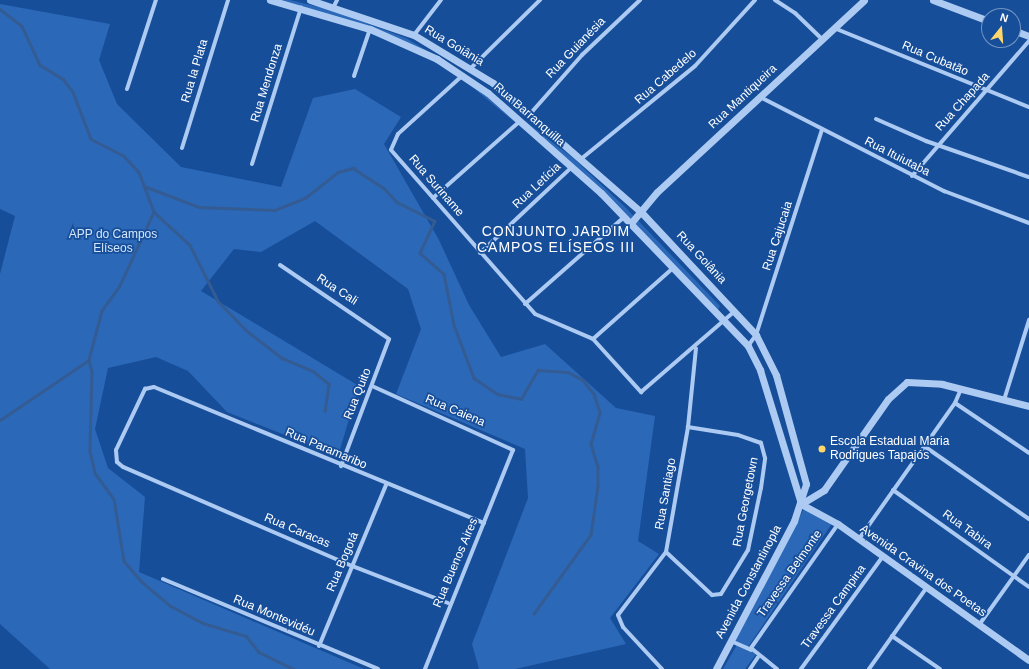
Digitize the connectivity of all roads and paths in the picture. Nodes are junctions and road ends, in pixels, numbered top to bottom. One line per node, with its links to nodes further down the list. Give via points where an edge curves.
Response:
1 (156, 0): 24 (street)
2 (228, 0): 33 (street, Rua la Plata)
3 (270, 0): 13 (street, Rua Barranquilla)
4 (310, 0): 12 (street, Rua Goiânia)
5 (441, 0): 17 (street)
6 (540, 0): 21 (street)
7 (640, 0): 28 (street, Rua Guianésia, via 582,54)
8 (755, 0): 34 (street, Rua Cabedelo, via 695,66)
9 (775, 0): 18 (street, via 795,13)
10 (864, 0): 15 (street, Rua Mantiqueira)
11 (933, 0): 14 (street)
12 (336, 3): 17 (street, Rua Goiânia)
13 (301, 8): 16 (street, Rua Barranquilla); 35 (street, Rua Mendonza)
14 (981, 18)
15 (834, 28): 18 (street, Rua Mantiqueira); 25 (street, Rua Cubatão)
16 (370, 29): 20 (street, Rua Barranquilla); 23 (street)
17 (417, 36): 20 (street); 21 (street, Rua Goiânia)
18 (821, 38): 26 (street, Rua Mantiqueira)
19 (1029, 41): 25 (street, Rua Chapada)
20 (416, 47): 22 (street, Rua Barranquilla)
21 (472, 68): 28 (street, Rua Goiânia)
22 (463, 75): 30 (street, Rua Barranquilla); 41 (street, Rua Suriname, via 398,134 390,146)
23 (354, 76)
24 (127, 89)
25 (986, 92): 27 (street, Rua Cubatão); 32 (street, Rua Chapada)
26 (760, 97): 31 (street, Rua Ituiutaba); 42 (street, Rua Mantiqueira, via 657,192)
27 (1029, 107)
28 (530, 114): 34 (street, Rua Goiânia)
29 (876, 119): 32 (street)
30 (520, 121): 36 (street, Rua Barranquilla); 41 (street)
31 (822, 130): 37 (street, Rua Ituiutaba); 54 (street, Rua Cajucaia)
32 (938, 145): 37 (street, Rua Chapada); 38 (street)
33 (182, 148)
34 (581, 159): 39 (street, Rua Goiânia)
35 (252, 164)
36 (572, 167): 40 (street, Rua Barranquilla); 46 (street, Rua Letícia)
37 (912, 176): 45 (street, Rua Ituiutaba)
38 (1029, 177)
39 (610, 185): 40 (street); 42 (street, Rua Goiânia)
40 (601, 194): 43 (street, Rua Barranquilla)
41 (433, 198): 46 (street, Rua Suriname)
42 (642, 213): 44 (street, Rua Mantiqueira); 50 (street, Rua Goiânia)
43 (625, 217): 44 (street, Rua Barranquilla); 49 (street)
44 (631, 223): 48 (street, Rua Barranquilla)
45 (1029, 223)
46 (480, 253): 49 (street, Rua Suriname)
47 (280, 265): 53 (street, Rua Cali)
48 (673, 267): 52 (street, Rua Barranquilla); 55 (street)
49 (526, 304): 55 (street, Rua Suriname, via 548,322)
50 (735, 311): 52 (street); 54 (street, Rua Goiânia)
51 (1029, 320): 61 (street)
52 (724, 322): 56 (street); 57 (street)
53 (383, 331): 58 (street, Rua Quito, via 389,343)
54 (756, 335): 56 (street, Rua Cajucaia); 71 (street, Rua Goiânia, via 776,375 805,478)
55 (593, 340): 57 (street, Rua Suriname, via 636,391 643,392)
56 (748, 346): 71 (street, via 760,370)
57 (696, 348): 64 (street, Rua Santiago)
58 (372, 386): 67 (street, Rua Quito); 68 (street, Rua Caiena, via 510,446 513,453)
59 (961, 389): 61 (street); 62 (street); 71 (street, via 924,382 902,385 828,485)
60 (161, 390): 67 (street, Rua Paramaribo); 79 (street, Rua Caracas, via 145,389 115,453 123,467)
61 (1004, 400): 63 (street)
62 (955, 403): 65 (street); 66 (street)
63 (1029, 406)
64 (688, 427): 76 (street, Rua Santiago); 76 (street, Rua Georgetown, via 750,437 765,450 748,550 724,592 716,596)
65 (924, 446): 70 (street); 72 (street)
66 (1029, 453)
67 (342, 466): 69 (street, Rua Paramaribo)
68 (509, 466): 73 (street, Rua Buenos Aires)
69 (386, 485): 73 (street, Rua Paramaribo); 79 (street, Rua Bogotá)
70 (893, 490): 75 (street); 80 (street, Rua Tabira)
71 (801, 504): 74 (street, Avenida Cravina dos Poetas); 87 (street, Avenida Constantinopla)
72 (1029, 519)
73 (484, 523): 84 (street, Rua Buenos Aires)
74 (838, 524): 75 (street, Avenida Cravina dos Poetas); 89 (street, Travessa Belmonte)
75 (859, 539): 78 (street, Avenida Cravina dos Poetas)
76 (666, 552): 95 (street, Rua Santiago, via 619,612 618,620)
77 (1029, 555): 80 (street)
78 (883, 556): 82 (street, Avenida Cravina dos Poetas); 99 (street, Travessa Campina)
79 (352, 566): 84 (street, Rua Caracas); 88 (street, Rua Bogotá)
80 (1014, 576): 83 (street, Rua Tabira); 85 (street)
81 (163, 579): 88 (street, Rua Montevidéu)
82 (927, 587): 85 (street, Avenida Cravina dos Poetas); 86 (street)
83 (1029, 587)
84 (448, 603): 94 (street, Rua Buenos Aires)
85 (980, 625): 91 (street, Avenida Cravina dos Poetas)
86 (892, 636): 92 (street); 100 (street)
87 (731, 641): 89 (street); 96 (street, Avenida Constantinopla)
88 (319, 646): 93 (street, Rua Montevidéu)
89 (751, 650): 90 (street)
90 (758, 657): 97 (street); 98 (street)
91 (1029, 660)
92 (936, 668)
93 (378, 669)
94 (425, 669)
95 (662, 669)
96 (716, 669)
97 (750, 669)
98 (777, 669)
99 (801, 669)
100 (868, 669)

